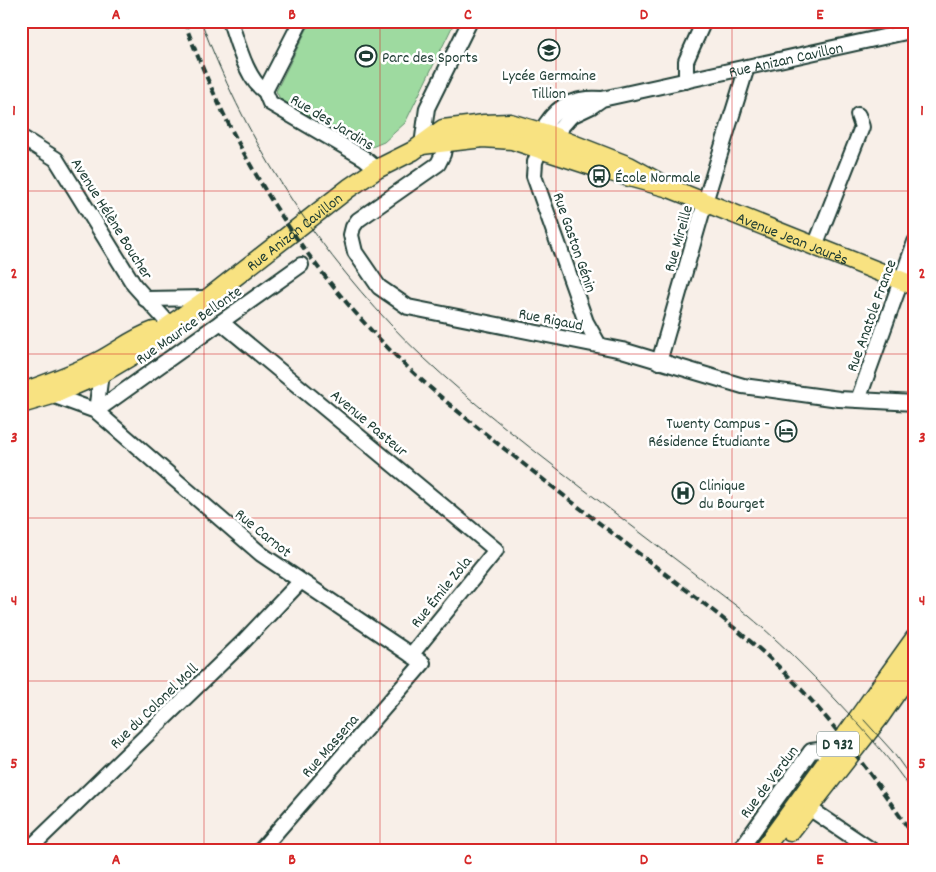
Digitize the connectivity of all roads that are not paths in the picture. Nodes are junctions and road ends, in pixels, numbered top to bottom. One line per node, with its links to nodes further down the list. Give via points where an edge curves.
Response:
1 (230, 21): 8 (street, Rue des Jardins, via 253,79)
2 (301, 21): 8 (street)
3 (470, 21): 14 (street, via 428,108)
4 (704, 21): 7 (street, via 686,60)
5 (915, 30): 6 (street, Rue Anizan Cavillon)
6 (746, 67): 7 (street, Rue Anizan Cavillon); 16 (street, Rue Mireille)
7 (686, 80): 9 (street, Rue Anizan Cavillon)
8 (265, 91): 15 (street, Rue des Jardins, via 270,103 364,158)
9 (602, 99): 12 (street, Rue Gaston Génin, via 589,98 564,104 546,124)
10 (858, 115): 18 (street, via 862,127)
11 (21, 137): 22 (street, Avenue Hélène Boucher, via 56,159 128,277)
12 (543, 141): 13 (main road, Rue Anizan Cavillon, via 483,138); 14 (main road, Rue Anizan Cavillon, via 510,123 443,129); 16 (main road, Avenue Jean Jaurès, via 604,170); 25 (street, Rue Gaston Génin, via 535,162 534,176 586,322)
13 (445, 144): 14 (main road, Rue Anizan Cavillon); 25 (street, Rue Rigaud, via 438,164 358,220 353,227 351,235 355,252 380,287 408,307)
14 (422, 145): 15 (main road, Rue Anizan Cavillon)
15 (377, 169): 21 (main road, Rue Anizan Cavillon)
16 (705, 202): 18 (main road, Avenue Jean Jaurès); 26 (street, Rue Mireille)
17 (915, 242): 20 (street, Rue Anatole France)
18 (815, 246): 20 (main road, Avenue Jean Jaurès)
19 (300, 265): 23 (street, Rue Maurice Bellonte)
20 (908, 283): 30 (street, Rue Anatole France)
21 (208, 298): 22 (street); 24 (main road, Rue Anizan Cavillon)
22 (145, 299): 24 (street, Avenue Hélène Boucher)
23 (221, 322): 33 (street, Rue Maurice Bellonte); 34 (street, Avenue Pasteur)
24 (170, 325): 27 (main road, Rue Anizan Cavillon, via 142,349); 28 (main road, Rue Anizan Cavillon, via 140,336 98,361 47,384)
25 (599, 345): 26 (street, Rue Rigaud)
26 (660, 362): 30 (street, Rue Rigaud, via 743,386)
27 (101, 374): 29 (main road, Rue Anizan Cavillon); 33 (street)
28 (21, 392)
29 (52, 395): 31 (main road, Rue Anizan Cavillon); 33 (street)
30 (858, 400): 32 (street, Rue Rigaud)
31 (21, 404)
32 (915, 404)
33 (96, 411): 35 (street, Rue Carnot, via 261,554)
34 (496, 550): 37 (street, Rue Émile Zola)
35 (300, 582): 37 (street, Rue Carnot); 42 (street, Rue du Colonel Moll, via 243,642)
36 (915, 638): 40 (main road, D 932)
37 (411, 655): 38 (street, Rue Carnot)
38 (423, 663): 43 (street, Rue Massena)
39 (915, 666): 41 (main road, D 932)
40 (835, 748): 44 (street, Rue de Verdun, via 811,751); 45 (main road, D 932)
41 (809, 808): 46 (main road, D 932); 47 (street)
42 (27, 851)
43 (260, 851)
44 (738, 851)
45 (762, 851)
46 (777, 851)
47 (873, 851)

